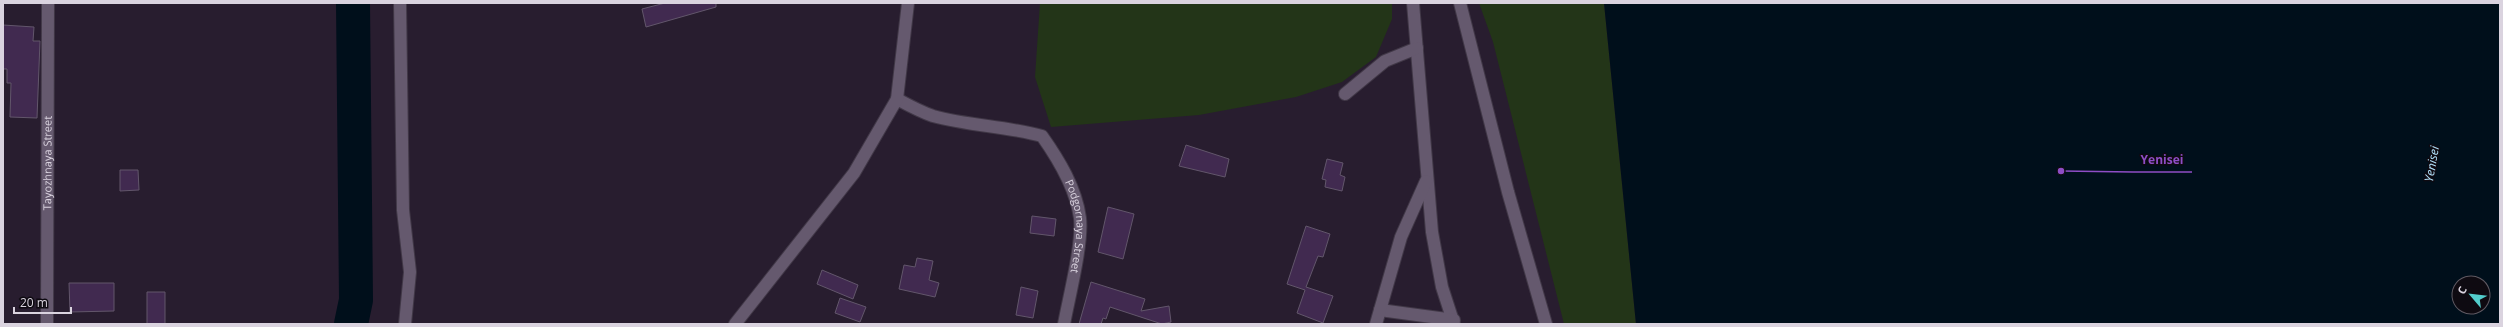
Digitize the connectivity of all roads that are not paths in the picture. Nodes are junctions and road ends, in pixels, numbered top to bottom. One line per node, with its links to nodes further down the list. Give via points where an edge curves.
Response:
1 (48, 3): 12 (street, Tayozhnaya Street)
2 (400, 3): 13 (street, via 403,210 410,272)
3 (908, 3): 8 (street)
4 (1413, 3): 6 (street)
5 (1460, 3): 17 (street, via 1510,200)
6 (1417, 48): 7 (street, via 1385,61); 9 (street)
7 (1345, 94)
8 (897, 99): 14 (street, via 854,173); 15 (street, Podgornaya Street, via 931,115 957,122 1016,128 1042,136 1056,156 1071,186 1080,219)
9 (1426, 180): 10 (street, via 1401,237); 11 (street, via 1442,287)
10 (1380, 310): 11 (street); 16 (street)
11 (1454, 322)
12 (47, 324)
13 (405, 324)
14 (735, 324)
15 (1064, 324)
16 (1376, 324)
17 (1546, 324)

